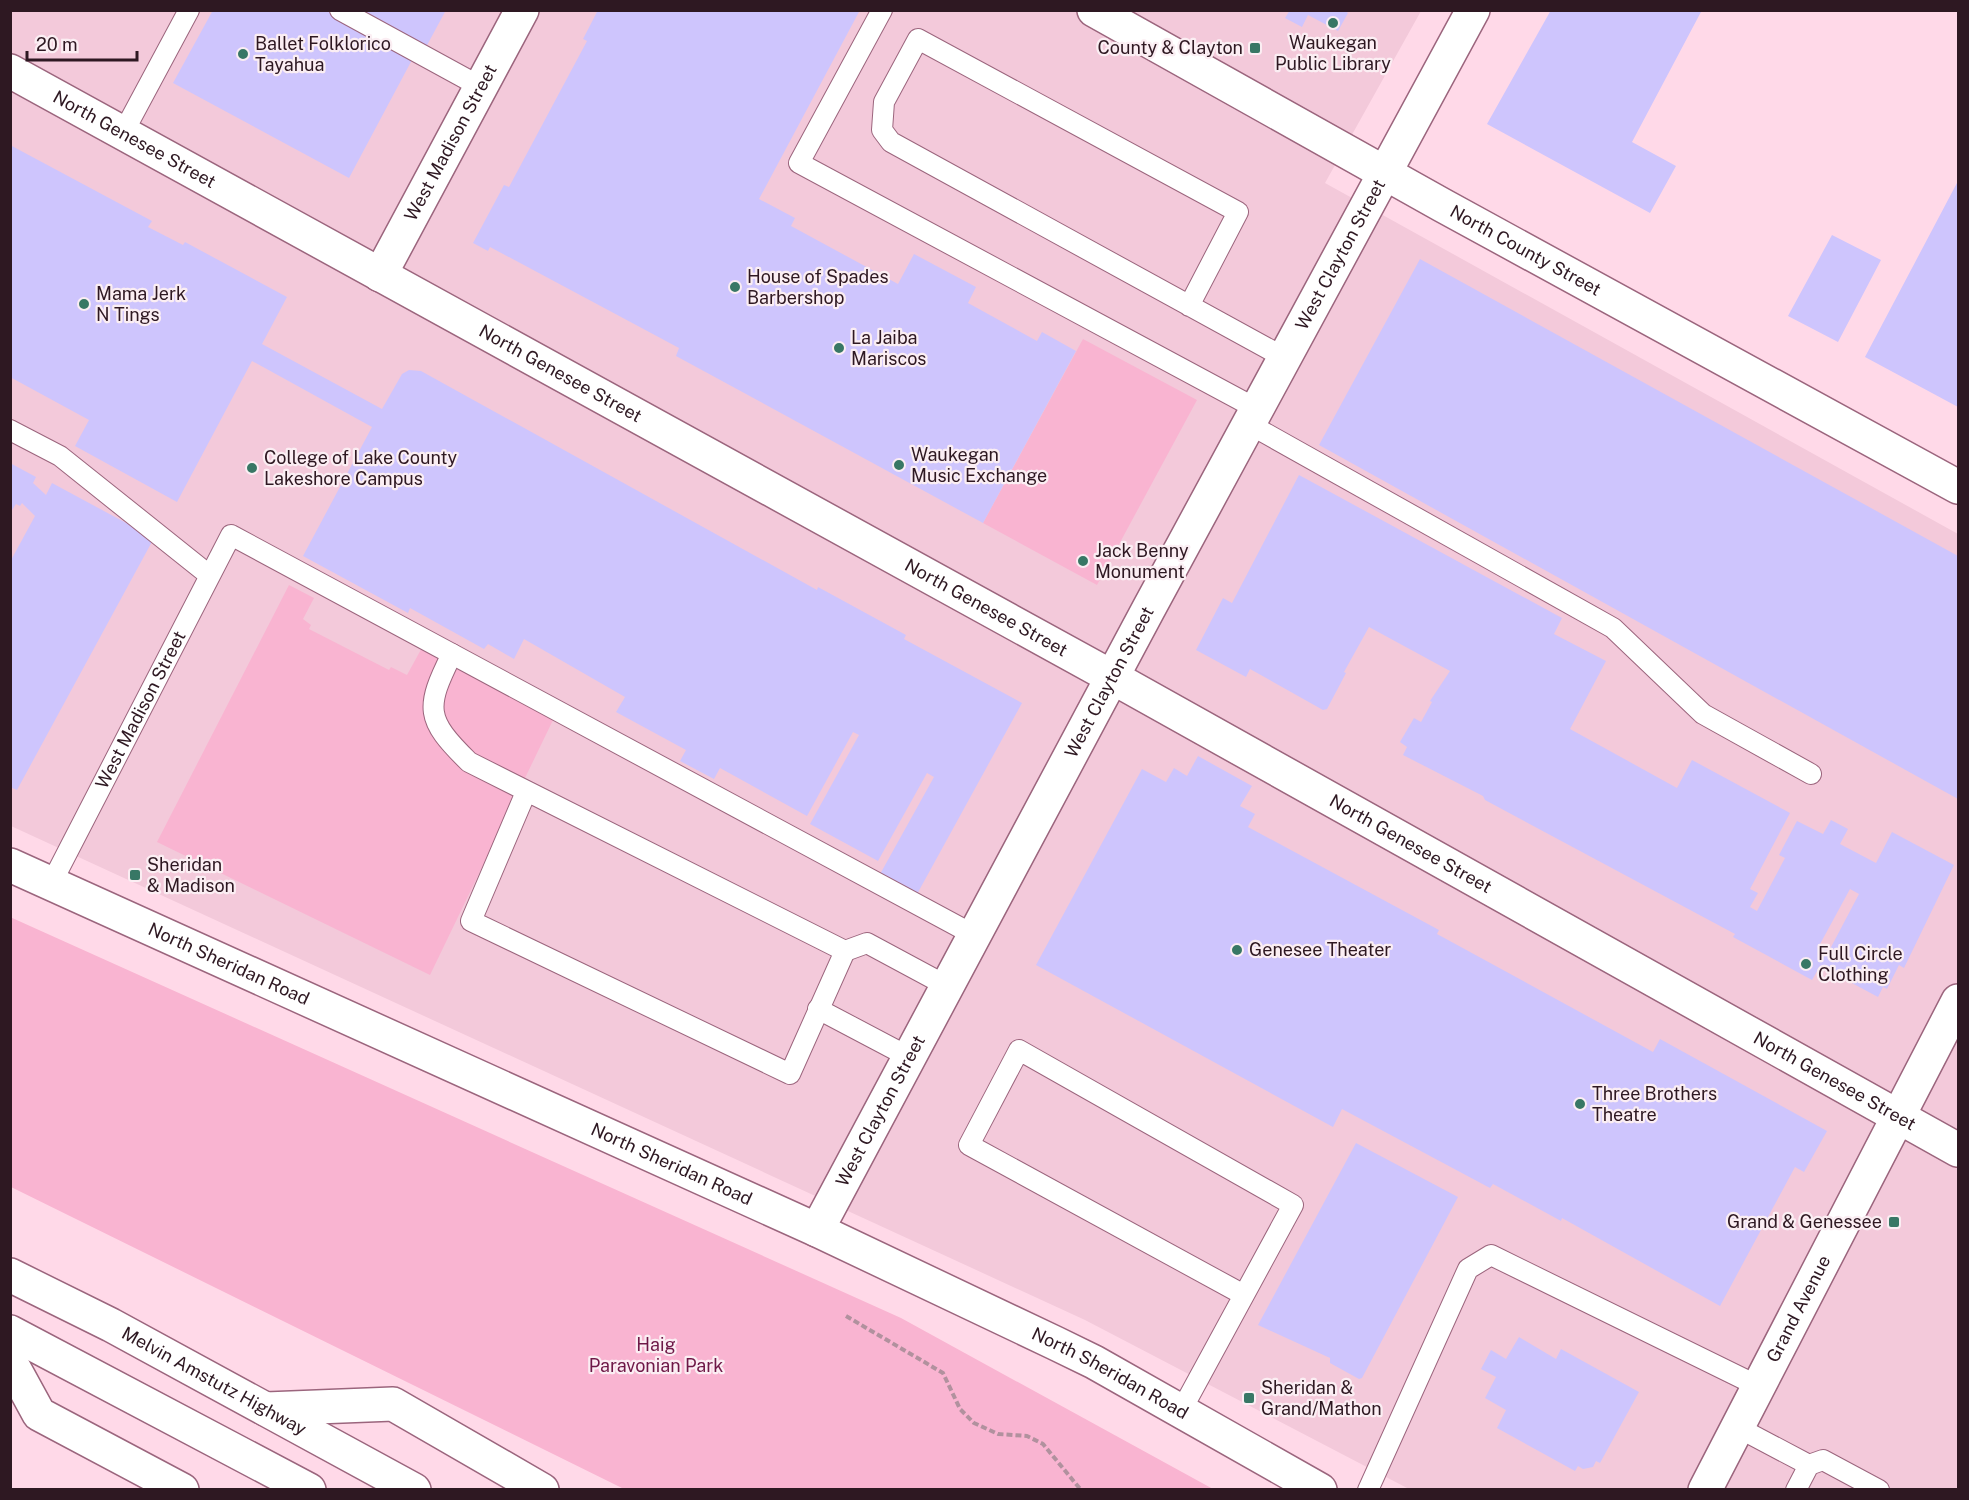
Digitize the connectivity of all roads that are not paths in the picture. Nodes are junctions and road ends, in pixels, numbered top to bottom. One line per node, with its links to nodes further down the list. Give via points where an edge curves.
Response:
1 (189, 10): 9 (lane)
2 (340, 10): 8 (lane)
3 (522, 10): 8 (main road, West Madison Street)
4 (882, 10): 14 (lane, via 799,163)
5 (1094, 10): 10 (main road, North County Street)
6 (1473, 10): 10 (main road, West Clayton Street)
7 (10, 71): 9 (main road, North Genesee Street)
8 (481, 87): 11 (main road, West Madison Street)
9 (123, 133): 11 (main road, North Genesee Street)
10 (1385, 173): 13 (main road, West Clayton Street); 16 (main road, North County Street)
11 (380, 275): 19 (main road, North Genesee Street)
12 (1189, 306): 12 (lane, via 1238,212 918,39 884,102 882,130 891,142); 13 (lane)
13 (1285, 358): 14 (main road, West Clayton Street)
14 (1253, 417): 19 (main road, West Clayton Street); 20 (lane, via 1612,628 1702,714)
15 (10, 430): 17 (lane, via 60,456)
16 (1959, 487)
17 (209, 575): 18 (lane, West Madison Street, via 231,535); 23 (lane, West Madison Street)
18 (452, 654): 21 (lane, via 435,689 432,711 446,739 469,762); 24 (lane)
19 (1112, 677): 24 (main road, West Clayton Street); 30 (main road, North Genesee Street)
20 (1811, 774)
21 (526, 792): 25 (lane); 28 (lane, via 471,921 789,1074)
22 (10, 865): 23 (main road, North Sheridan Road)
23 (51, 884): 32 (main road, North Sheridan Road)
24 (974, 935): 26 (main road, West Clayton Street)
25 (844, 951): 26 (lane, via 867,943); 28 (lane)
26 (947, 986): 29 (main road, West Clayton Street)
27 (1959, 1001): 30 (main road, Grand Avenue)
28 (818, 1009): 29 (lane)
29 (909, 1057): 32 (main road, West Clayton Street)
30 (1898, 1116): 31 (main road, North Genesee Street); 37 (main road, Grand Avenue)
31 (1959, 1150)
32 (817, 1230): 39 (main road, North Sheridan Road, via 1094,1362)
33 (10, 1275): 38 (main road, Melvin Amstutz Highway)
34 (1244, 1295): 34 (lane, via 1293,1205 1019,1050 969,1145); 39 (lane)
35 (10, 1332): 43 (main road)
36 (10, 1361): 42 (main road, via 39,1414)
37 (1758, 1386): 40 (main road, Grand Avenue); 47 (lane, via 1491,1255 1468,1269)
38 (266, 1408): 44 (main road, Melvin Amstutz Highway); 45 (main road, via 393,1404)
39 (1181, 1411): 46 (main road, North Sheridan Road)
40 (1737, 1427): 41 (lane); 48 (main road, Grand Avenue)
41 (1809, 1465): 49 (lane); 50 (lane, via 1823,1460)
42 (182, 1490)
43 (309, 1490)
44 (414, 1490)
45 (542, 1490)
46 (1320, 1490)
47 (1368, 1490)
48 (1705, 1490)
49 (1796, 1490)
50 (1879, 1490)

